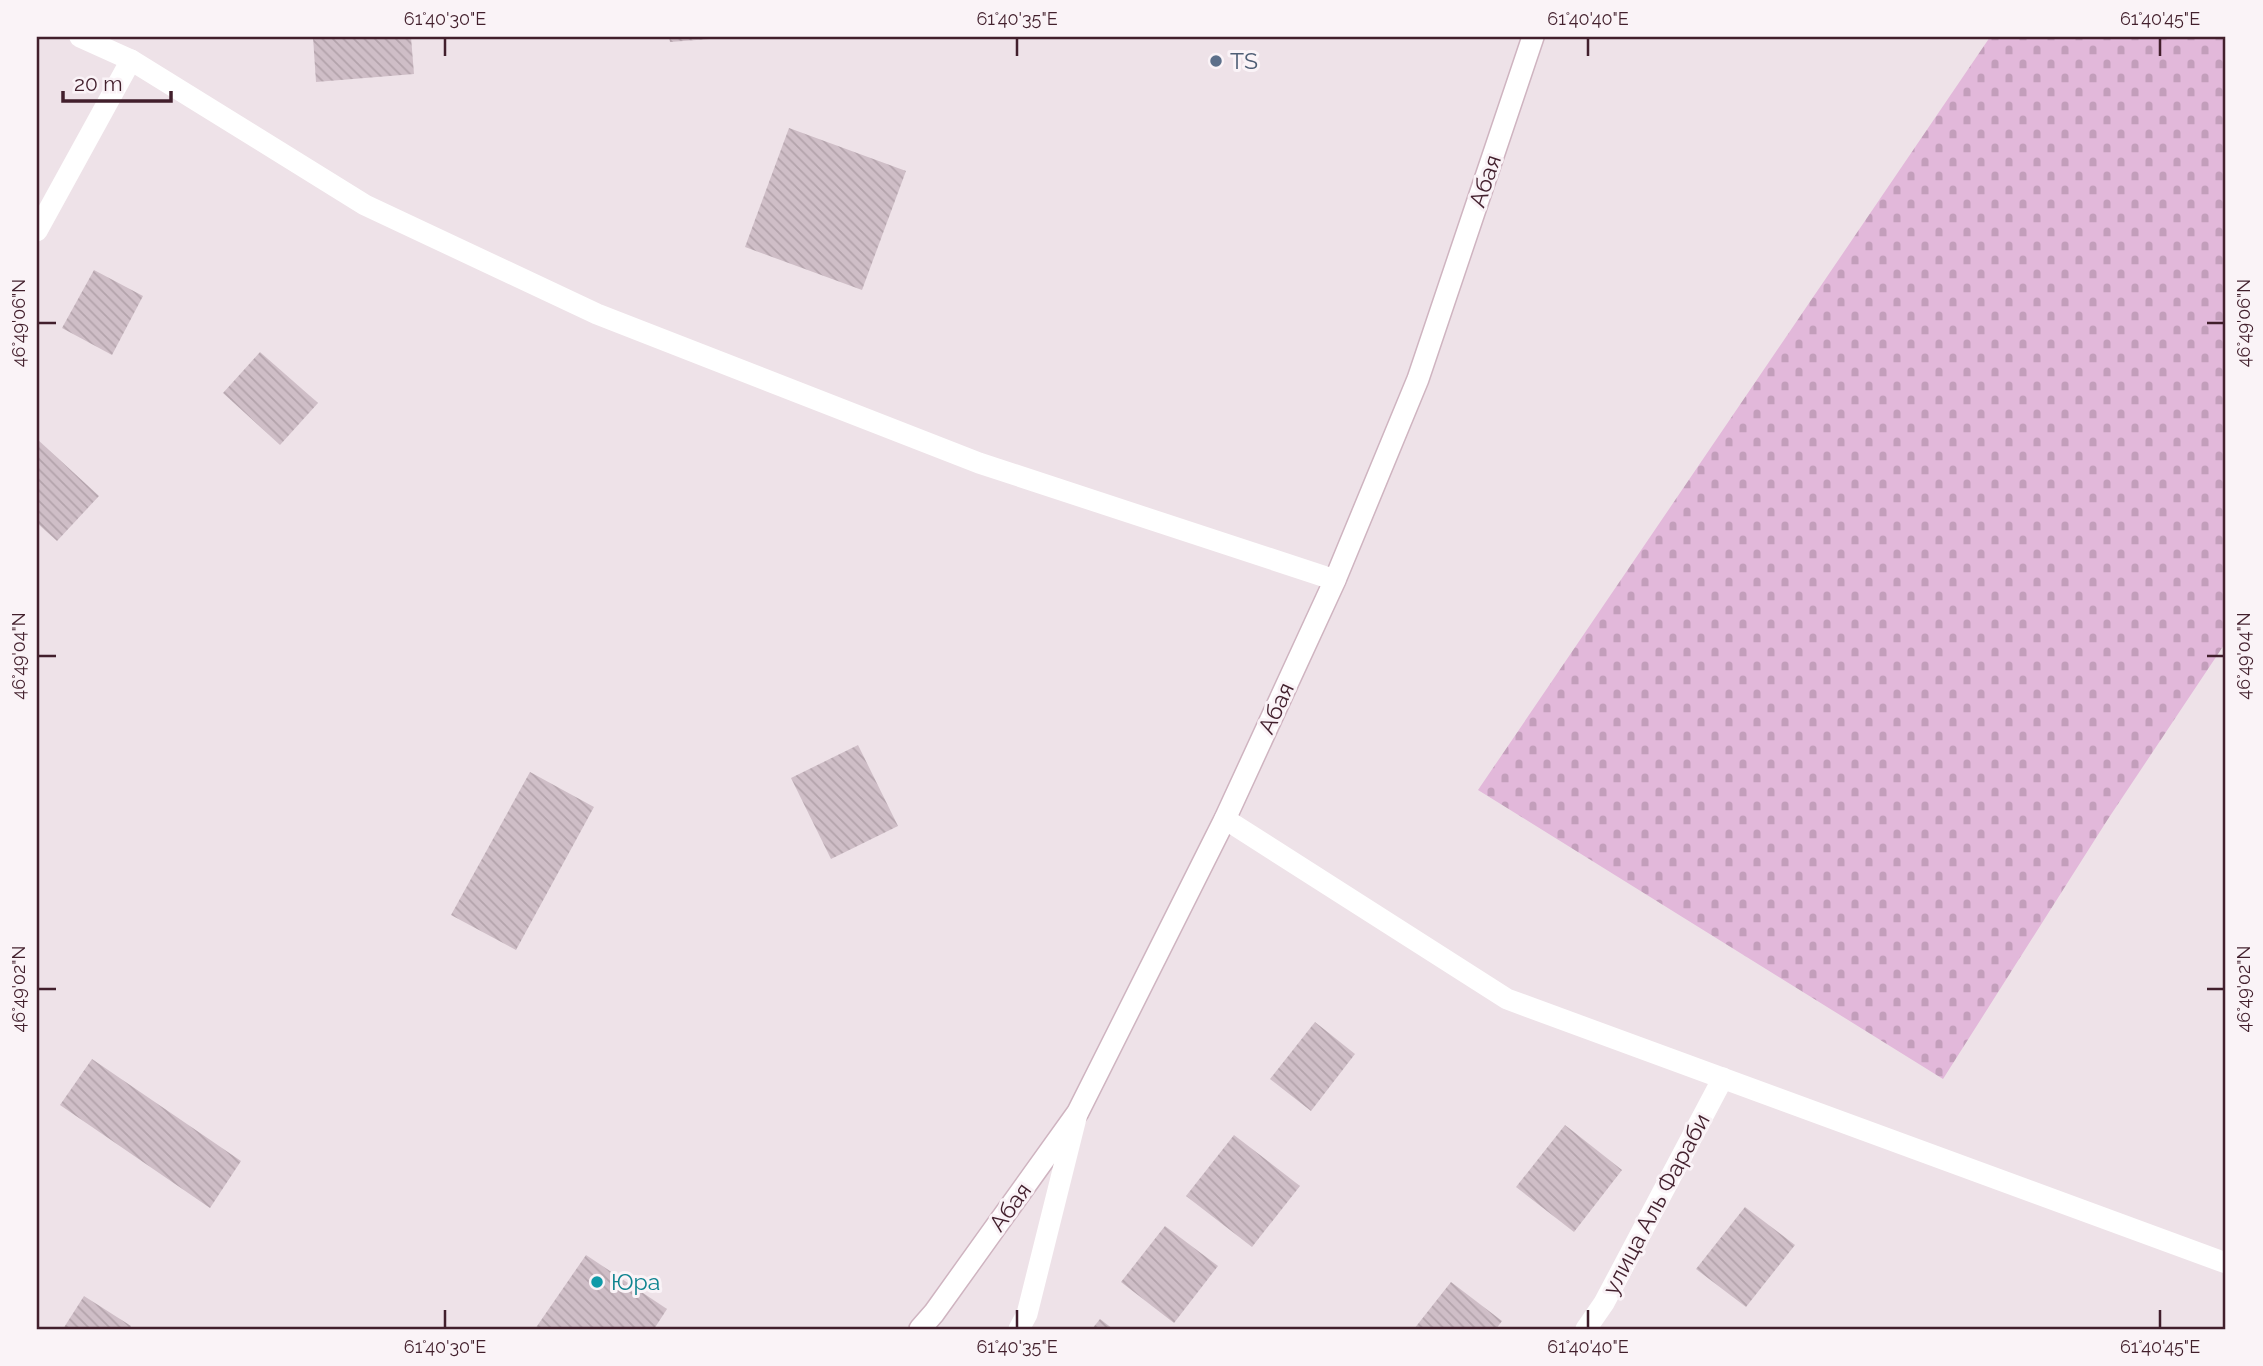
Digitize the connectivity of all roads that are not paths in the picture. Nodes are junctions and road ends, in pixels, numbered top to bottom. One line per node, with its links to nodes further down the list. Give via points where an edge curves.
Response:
1 (80, 37): 3 (street)
2 (1533, 37): 5 (street, Абая, via 1418,379)
3 (131, 60): 4 (street); 5 (street, via 365,205 597,314 979,463)
4 (37, 231)
5 (1335, 580): 6 (street, Абая)
6 (1224, 819): 7 (street, via 1507,999); 8 (street, Абая)
7 (1723, 1078): 9 (street); 12 (street, улица Аль Фараби)
8 (1078, 1112): 10 (street, Абая); 11 (street, via 1027,1314)
9 (2226, 1263)
10 (920, 1329)
11 (1019, 1329)
12 (1586, 1329)

